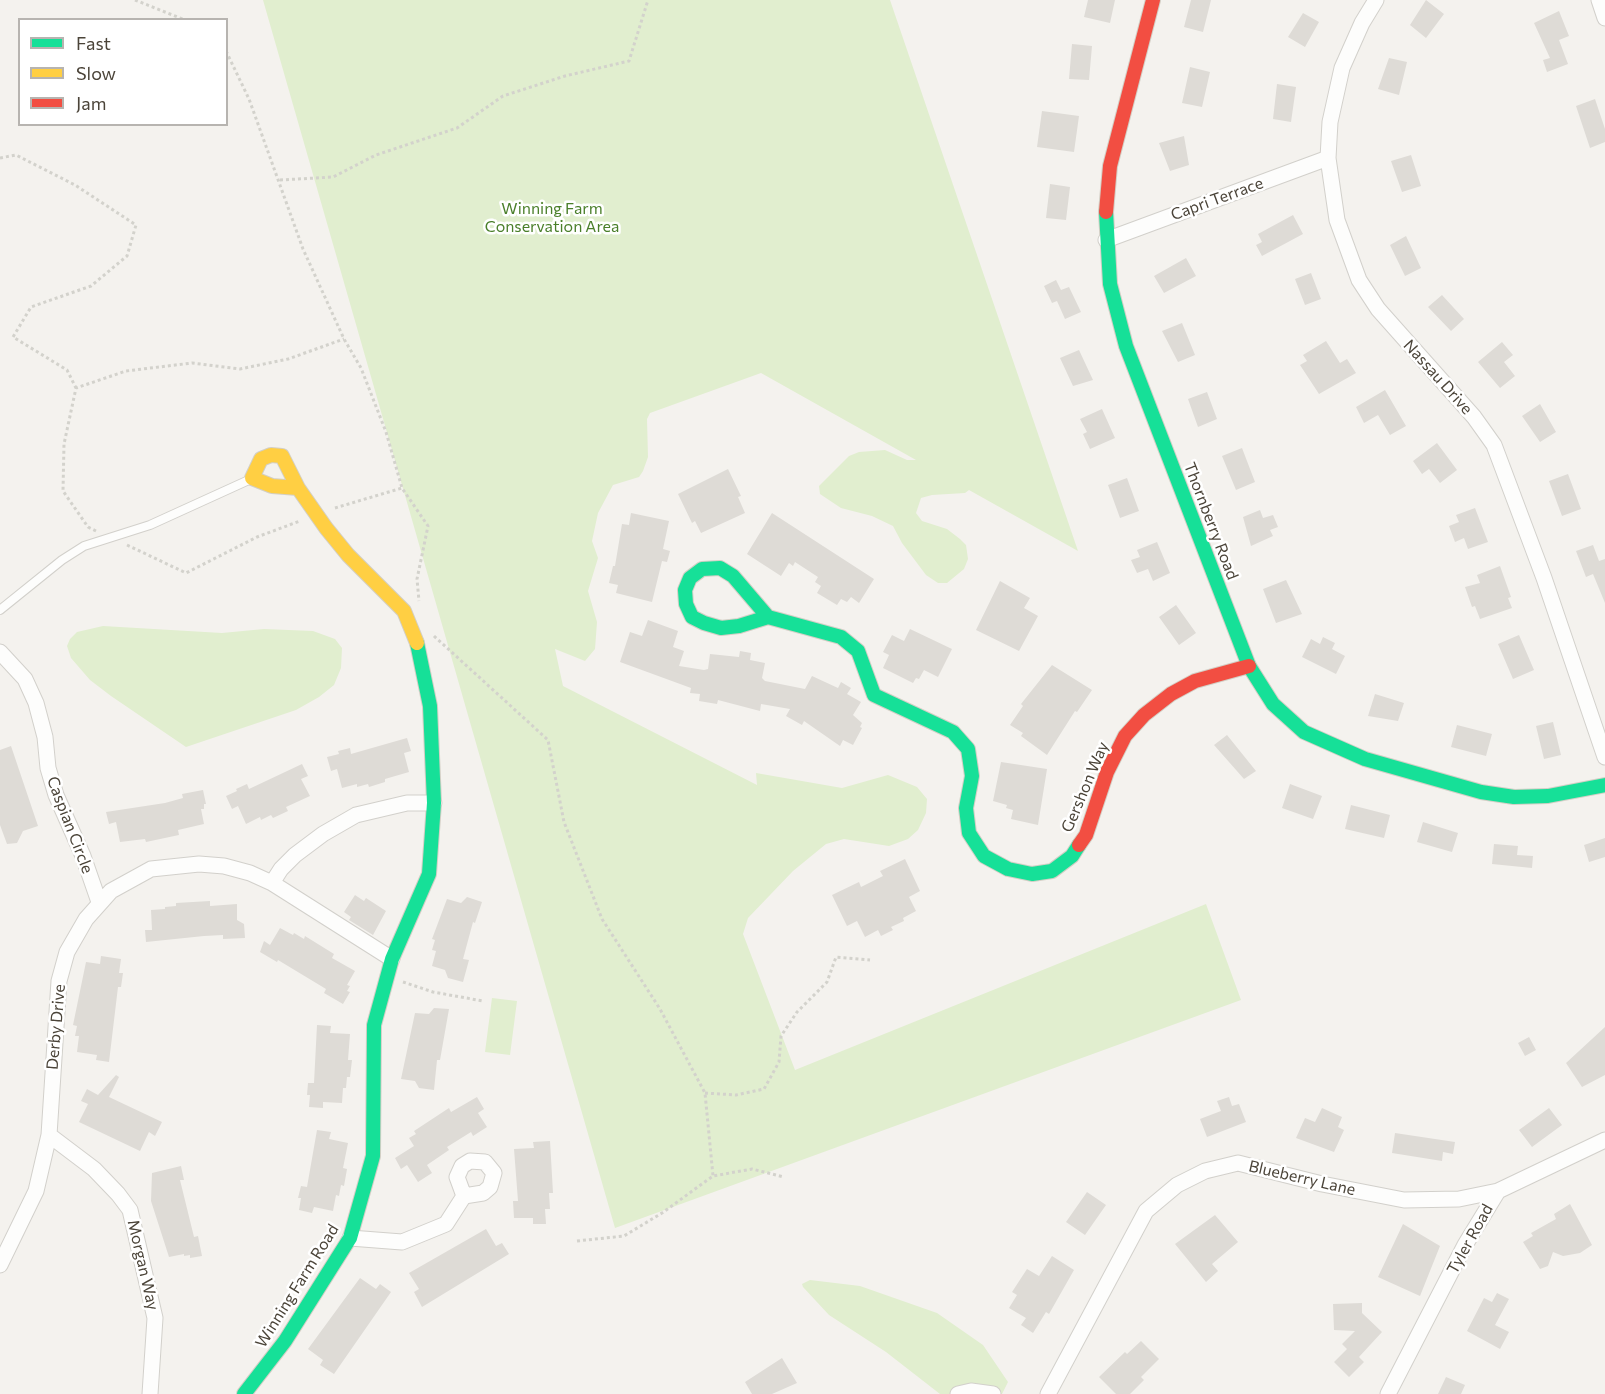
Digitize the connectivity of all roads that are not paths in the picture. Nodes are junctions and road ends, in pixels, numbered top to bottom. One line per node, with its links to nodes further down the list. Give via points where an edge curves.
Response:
1 (1153, 0): 6 (street, Thornberry Road, via 1110,166)
2 (1376, 0): 5 (street, Nassau Drive, via 1342,68 1330,122)
3 (1599, 0): 4 (street)
4 (1605, 18)
5 (1328, 159): 6 (street, Capri Terrace); 13 (street, Nassau Drive, via 1337,220 1359,280 1398,333 1474,417 1494,445)
6 (1106, 240): 12 (street, Thornberry Road, via 1116,315 1126,346)
7 (252, 478): 8 (street, via 272,486); 8 (street, Winning Farm Road, via 261,459 282,456); 9 (lane, via 150,525 84,546)
8 (298, 488): 15 (street, Winning Farm Road, via 348,555 404,611 419,647 430,705)
9 (0, 610)
10 (768, 618): 10 (street, via 734,576 720,568 702,569 690,578 685,590 692,617 721,628); 12 (street, Gershon Way, via 841,637 858,651 874,695 952,732 968,749 972,777 966,808 969,833 984,856 1008,869 1032,873 1052,871 1072,856 1086,835 1107,772 1125,736 1143,715 1195,681)
11 (0, 652): 17 (street, Caspian Circle, via 25,679 36,703 56,795)
12 (1249, 666): 14 (street, Thornberry Road, via 1273,704 1304,732 1365,759 1480,792 1514,797 1548,796)
13 (1605, 757)
14 (1605, 785)
15 (434, 803): 16 (street, via 407,802 356,815 296,855); 18 (street, Winning Farm Road, via 429,874)
16 (272, 883): 17 (street, Derby Drive, via 224,866 174,866 151,869); 18 (street, Derby Drive)
17 (99, 902): 19 (street, Derby Drive, via 67,952 59,981)
18 (392, 959): 23 (street, Winning Farm Road, via 374,1025 373,1156)
19 (49, 1135): 24 (street, Derby Drive, via 36,1191); 25 (street, Morgan Way, via 94,1169 130,1210 156,1317)
20 (1605, 1140): 21 (street, Tyler Road)
21 (1498, 1191): 29 (street, Blueberry Lane, via 1460,1199 1404,1200 1238,1163 1205,1171 1177,1185 1146,1210); 30 (street, Tyler Road, via 1465,1245)
22 (464, 1196): 23 (street, via 446,1224 402,1242)
23 (350, 1238): 26 (street, Winning Farm Road, via 285,1341)
24 (0, 1265)
25 (150, 1394)
26 (244, 1394)
27 (958, 1394): 28 (street)
28 (993, 1394)
29 (1048, 1394)
30 (1388, 1394)

